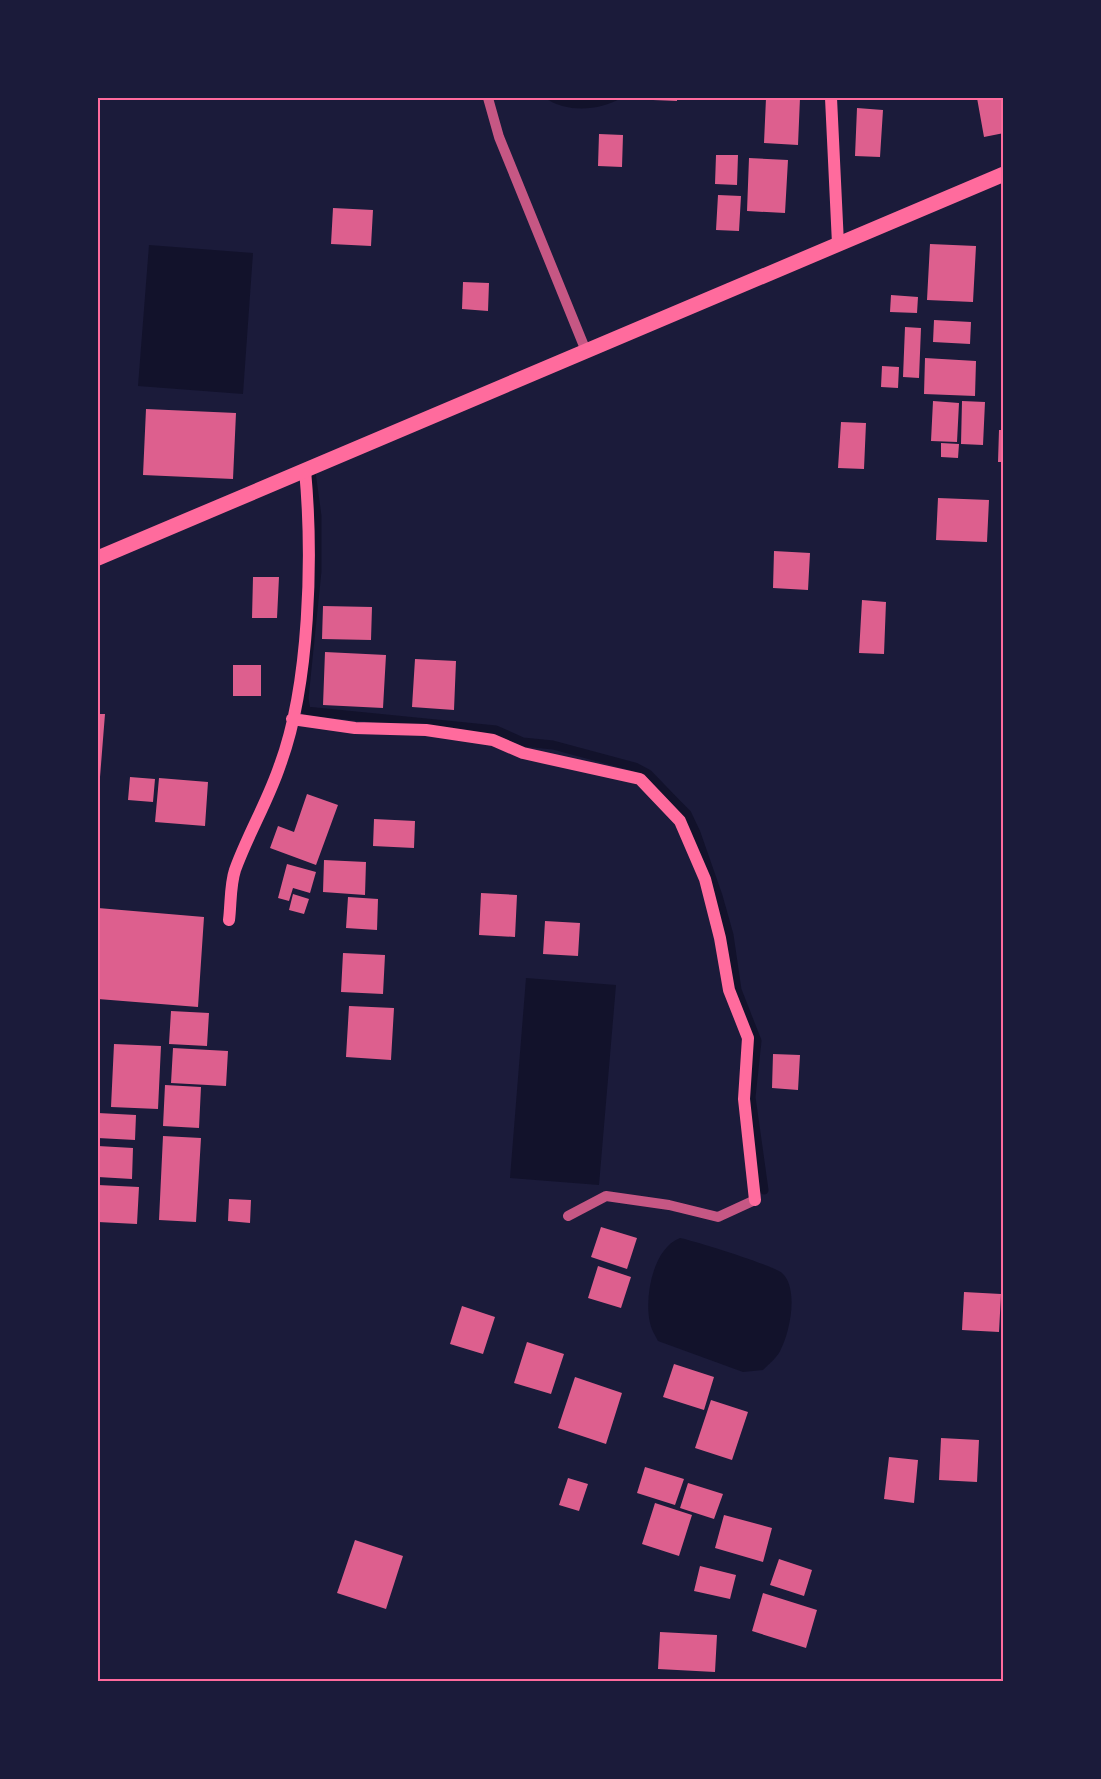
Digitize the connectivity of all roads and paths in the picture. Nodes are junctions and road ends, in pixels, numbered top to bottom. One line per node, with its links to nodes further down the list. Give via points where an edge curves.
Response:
1 (488, 98): 5 (street, via 499,137)
2 (831, 98): 4 (main road)
3 (1004, 174): 4 (main road)
4 (838, 244): 5 (main road)
5 (586, 351): 6 (main road)
6 (305, 470): 7 (main road); 8 (main road, via 309,560)
7 (98, 558)
8 (292, 719): 9 (main road, via 281,764 234,872); 10 (main road, via 493,740 523,753 640,779 681,821 705,879 729,990 748,1038 744,1098)
9 (230, 920)
10 (755, 1200): 11 (street, via 718,1217 669,1204 606,1196)
11 (568, 1216)

